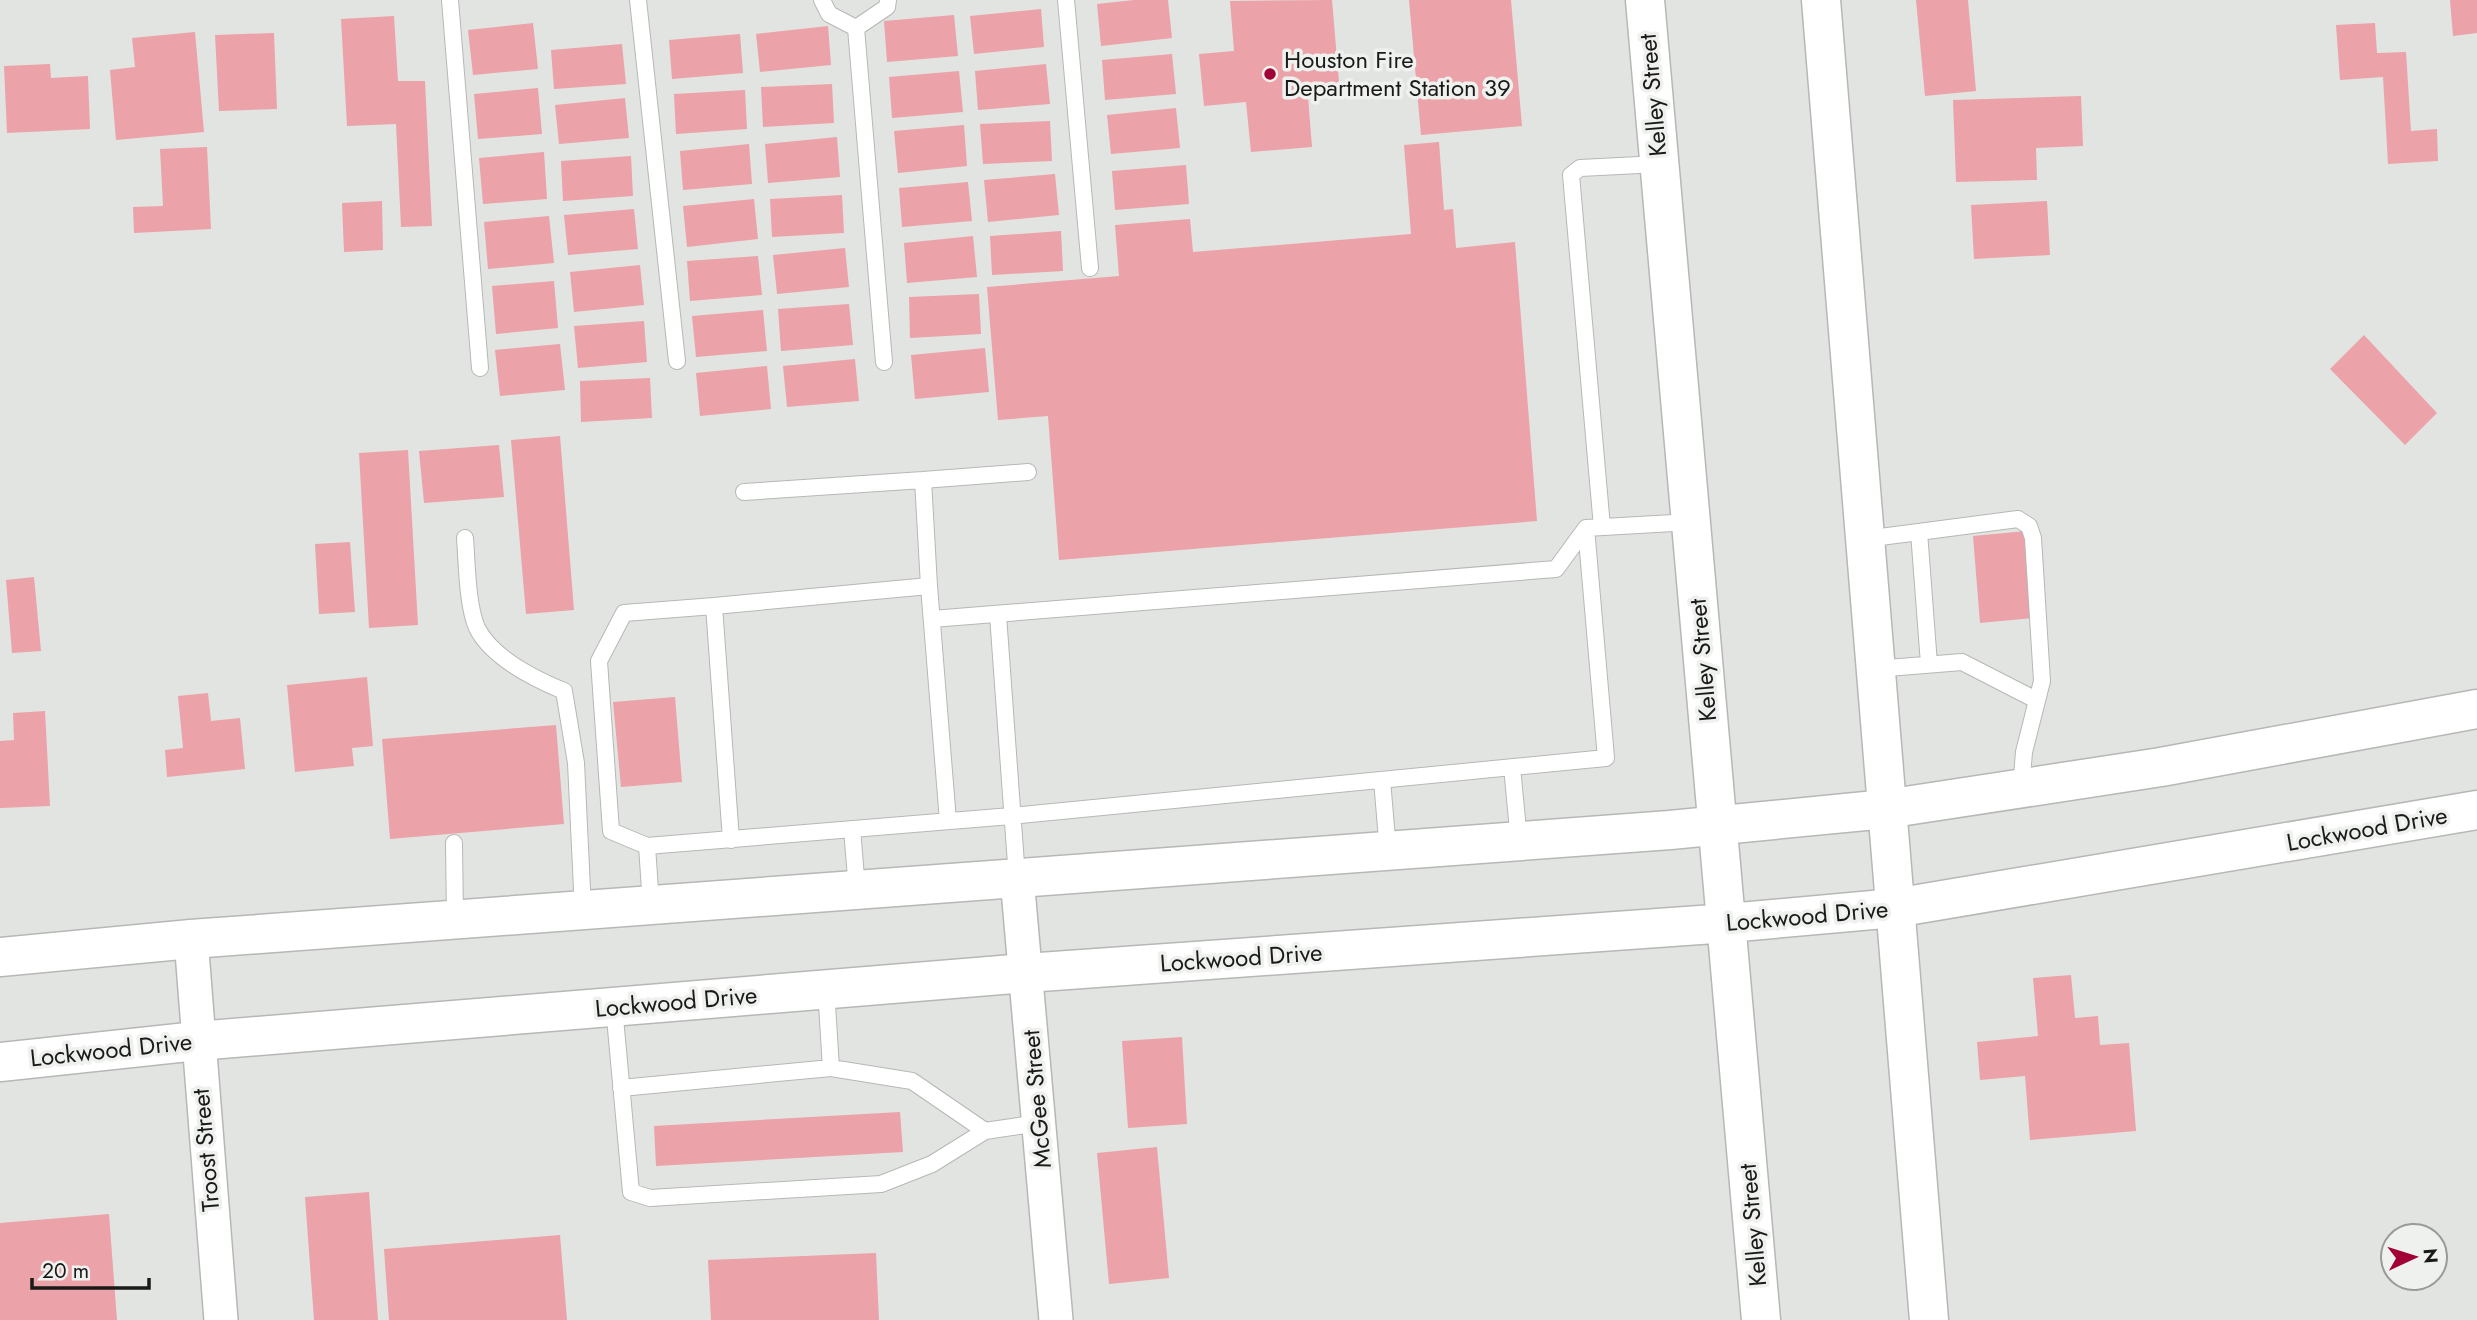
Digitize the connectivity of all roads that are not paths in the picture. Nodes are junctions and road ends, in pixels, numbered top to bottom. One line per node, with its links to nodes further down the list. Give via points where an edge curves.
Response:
1 (450, 0): 13 (lane)
2 (638, 0): 11 (lane)
3 (822, 0): 8 (lane, via 829,14)
4 (888, 0): 8 (lane, via 887,7)
5 (1066, 0): 10 (lane)
6 (1645, 0): 9 (main road, Kelley Street)
7 (1821, 0): 22 (main road)
8 (856, 28): 12 (lane)
9 (1660, 164): 17 (main road, Kelley Street); 18 (lane, via 1580,168 1571,174)
10 (1090, 268)
11 (677, 361)
12 (884, 362)
13 (480, 368)
14 (1028, 472): 15 (lane)
15 (923, 480): 16 (lane); 23 (lane)
16 (744, 492)
17 (1691, 522): 18 (lane); 38 (main road, Kelley Street)
18 (1602, 527): 19 (lane)
19 (1586, 528): 25 (lane, via 1556,569); 31 (lane, via 1606,758)
20 (1919, 532): 22 (lane); 27 (lane); 29 (lane, via 2018,519 2029,526 2042,681)
21 (465, 538): 49 (lane, via 477,629 495,650 564,691 576,763)
22 (1865, 539): 28 (main road)
23 (929, 586): 24 (lane); 26 (lane)
24 (714, 606): 40 (lane); 43 (lane, via 624,613 599,660 611,831)
25 (998, 615): 26 (lane); 36 (lane)
26 (932, 619): 37 (lane)
27 (1929, 664): 28 (lane); 29 (lane, via 1962,662)
28 (1875, 669): 34 (main road)
29 (2036, 700): 33 (lane)
30 (2477, 709): 33 (main road, via 2161,768)
31 (1512, 767): 32 (lane); 41 (lane)
32 (1382, 780): 36 (lane); 44 (lane)
33 (2021, 789): 34 (main road)
34 (1886, 810): 38 (main road); 48 (main road)
35 (2477, 810): 48 (main road, Lockwood Drive)
36 (1011, 817): 37 (lane); 45 (lane)
37 (948, 821): 39 (lane)
38 (1717, 826): 41 (main road); 51 (main road, Kelley Street)
39 (852, 829): 40 (lane); 46 (lane)
40 (731, 839): 43 (lane)
41 (1519, 841): 44 (main road)
42 (454, 844): 50 (lane)
43 (647, 846): 47 (lane)
44 (1388, 851): 45 (main road)
45 (1017, 878): 46 (main road); 54 (street, McGee Street)
46 (858, 890): 47 (main road)
47 (650, 905): 49 (main road)
48 (1895, 908): 51 (main road, Lockwood Drive); 66 (main road)
49 (583, 910): 50 (main road)
50 (455, 920): 52 (main road)
51 (1728, 923): 54 (main road, Lockwood Drive); 65 (main road, Kelley Street)
52 (191, 939): 53 (main road); 57 (street, Troost Street)
53 (0, 957)
54 (1026, 973): 55 (main road, Lockwood Drive); 61 (street, McGee Street)
55 (826, 989): 56 (main road, Lockwood Drive); 59 (lane)
56 (614, 1007): 57 (main road, Lockwood Drive); 60 (lane)
57 (197, 1041): 58 (main road, Lockwood Drive); 63 (street, Troost Street)
58 (0, 1062)
59 (831, 1068): 60 (lane); 62 (lane, via 912,1081)
60 (621, 1088): 62 (lane, via 631,1192 650,1198 881,1184 932,1164)
61 (1039, 1123): 62 (lane); 64 (street, McGee Street)
62 (985, 1131)
63 (221, 1320)
64 (1056, 1320)
65 (1761, 1320)
66 (1929, 1320)

